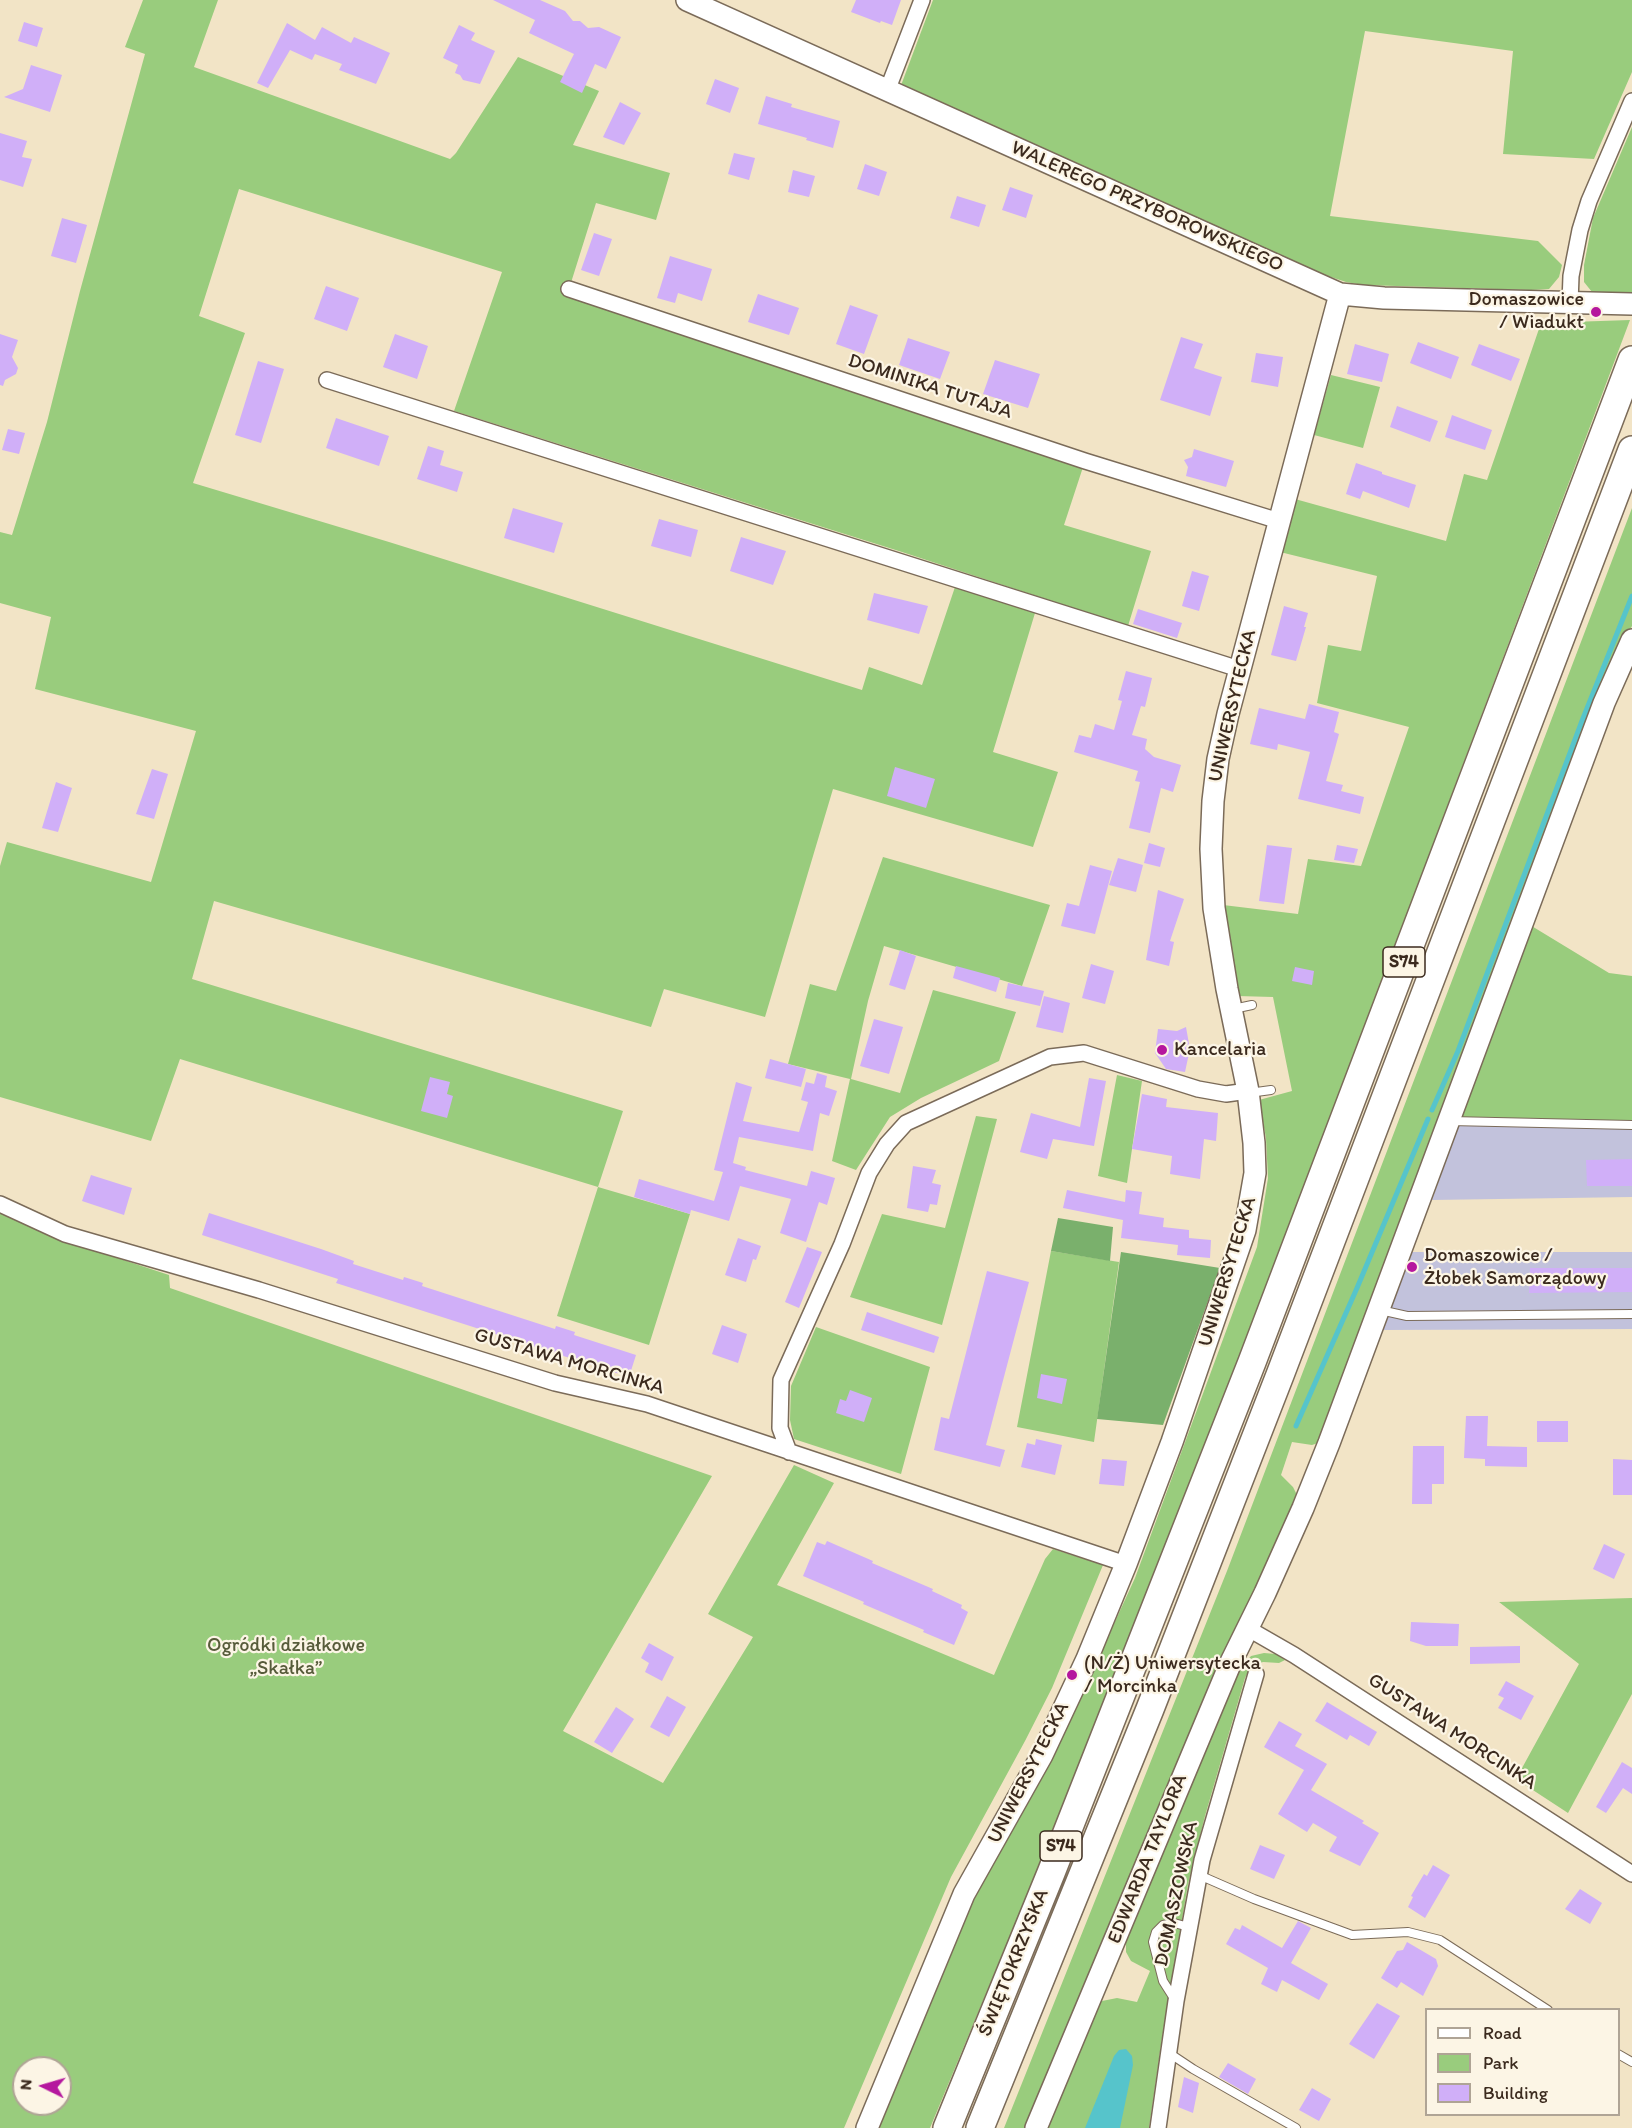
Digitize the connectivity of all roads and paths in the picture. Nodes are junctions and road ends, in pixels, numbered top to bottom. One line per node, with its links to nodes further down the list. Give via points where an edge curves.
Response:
1 (687, 0): 3 (street, WALEREGO PRZYBOROWSKIEGO)
2 (922, 0): 3 (street)
3 (887, 91): 6 (street, WALEREGO PRZYBOROWSKIEGO)
4 (1632, 101): 7 (street, via 1583,220 1571,276)
5 (568, 289): 12 (street, DOMINIKA TUTAJA, via 1085,461)
6 (1340, 294): 7 (street, WALEREGO PRZYBOROWSKIEGO); 12 (street, UNIWERSYTECKA)
7 (1570, 303): 8 (street, WALEREGO PRZYBOROWSKIEGO)
8 (1632, 304)
9 (1632, 360): 35 (highway, ŚWIĘTOKRZYSKA / S74, via 1174,1563)
10 (327, 380): 14 (street)
11 (1632, 450): 36 (highway, ŚWIĘTOKRZYSKA / S74, via 1280,1375)
12 (1279, 521): 14 (street, UNIWERSYTECKA)
13 (1632, 640): 19 (street, EDWARDA TAYLORA, via 1604,703)
14 (1239, 669): 16 (street, UNIWERSYTECKA, via 1218,759 1210,849 1218,938)
15 (1252, 1005): 16 (lane)
16 (1231, 1010): 18 (street, UNIWERSYTECKA)
17 (1271, 1090): 18 (lane)
18 (1248, 1092): 24 (street, via 1226,1094 1198,1089 1084,1053 1050,1057 906,1123 869,1173 781,1380 780,1428); 25 (street, UNIWERSYTECKA, via 1255,1173 1245,1230 1173,1442)
19 (1448, 1122): 20 (lane); 22 (street, EDWARDA TAYLORA)
20 (1632, 1125)
21 (0, 1204): 24 (street, GUSTAWA MORCINKA, via 65,1234 555,1383 647,1404)
22 (1378, 1310): 23 (lane, via 1407,1316); 26 (street, EDWARDA TAYLORA, via 1292,1536)
23 (1632, 1314)
24 (789, 1452): 25 (street, GUSTAWA MORCINKA)
25 (1126, 1564): 34 (street, UNIWERSYTECKA, via 1042,1755 964,1894)
26 (1248, 1628): 28 (street, GUSTAWA MORCINKA); 37 (street, EDWARDA TAYLORA, via 1166,1813)
27 (1256, 1674): 29 (street, DOMASZOWSKA)
28 (1632, 1874)
29 (1199, 1875): 30 (street, DOMASZOWSKA); 32 (lane, via 1352,1935 1408,1932 1440,1940)
30 (1189, 1927): 31 (street, DOMASZOWSKA); 31 (lane, via 1163,1925 1153,1942 1163,1981)
31 (1176, 2001): 33 (street, DOMASZOWSKA)
32 (1545, 2008)
33 (1169, 2053): 38 (street, DOMASZOWSKA); 39 (lane)
34 (867, 2128)
35 (947, 2128)
36 (980, 2128)
37 (1036, 2128)
38 (1158, 2128)
39 (1296, 2128)

